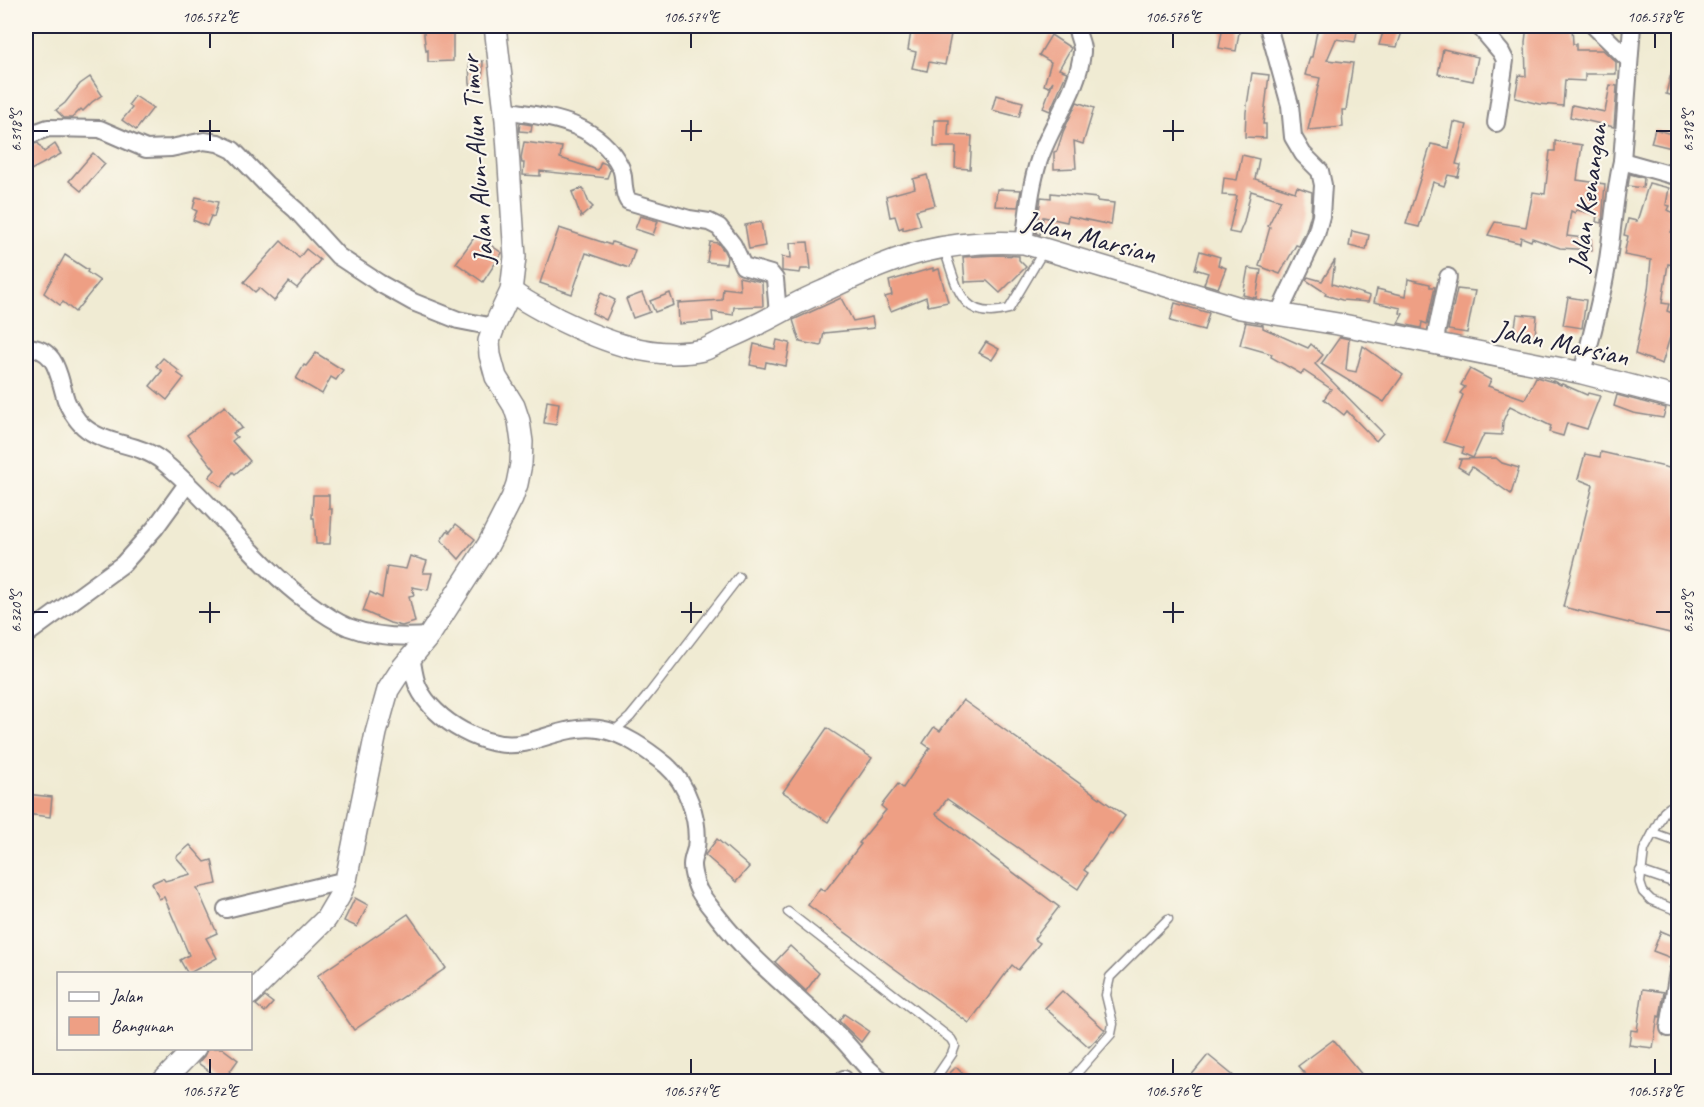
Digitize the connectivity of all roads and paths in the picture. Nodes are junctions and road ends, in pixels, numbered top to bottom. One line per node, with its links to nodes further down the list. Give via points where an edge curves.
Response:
1 (495, 26): 8 (street, Jalan Alun-Alun Timur)
2 (1077, 26): 13 (street, via 1083,51 1039,159)
3 (1268, 26): 19 (street, via 1290,105 1293,137 1320,171 1323,185 1316,235)
4 (1479, 26): 9 (street, via 1505,60)
5 (1594, 26): 7 (street)
6 (1632, 26): 7 (street, Jalan Kenangan)
7 (1629, 60): 11 (street, Jalan Kenangan)
8 (505, 110): 17 (street, Jalan Alun-Alun Timur, via 515,257); 18 (street, via 586,129 608,146 619,163 628,201 719,227 743,266 771,274 775,279)
9 (1496, 123)
10 (26, 136): 20 (street, via 48,128 100,129 146,149 204,141 218,143 233,150 338,256 422,306 458,320)
11 (1622, 161): 12 (street); 23 (street, Jalan Kenangan, via 1607,268)
12 (1672, 175)
13 (1024, 243): 14 (street, Jalan Marsian); 15 (street, Jalan Marsian)
14 (943, 246): 15 (lane, via 964,301 977,311 1009,309); 18 (street, Jalan Marsian, via 898,257)
15 (1045, 249): 19 (street, Jalan Marsian, via 1240,308)
16 (1448, 277): 21 (street)
17 (511, 291): 18 (street, Jalan Marsian, via 524,302 613,343 656,352 704,349); 20 (street, Jalan Alun-Alun Timur)
18 (778, 314)
19 (1278, 315): 21 (street, Jalan Marsian)
20 (494, 327): 28 (street, Jalan Alun-Alun Timur, via 490,355 496,377 519,421 522,442 518,484 488,545)
21 (1434, 344): 23 (street, Jalan Marsian)
22 (26, 347): 25 (street, via 51,358 60,374 67,403 82,426 96,436 147,451)
23 (1582, 373): 24 (street, Jalan Marsian)
24 (1678, 398)
25 (187, 484): 27 (street, via 123,564); 28 (street, via 289,588 324,614 363,632 401,638)
26 (739, 577): 30 (lane, via 648,695)
27 (26, 635)
28 (429, 636): 29 (street, Jalan Alun-Alun Timur)
29 (411, 656): 30 (street, via 417,686 435,711 455,727 476,736 522,743 584,729); 35 (street, Jalan Alun-Alun Timur, via 382,705)
30 (613, 732): 46 (street, via 667,766 682,784 694,819 696,848 692,865 698,891 743,948)
31 (1678, 804): 32 (lane, via 1664,812)
32 (1653, 833): 33 (lane); 34 (lane, via 1644,850)
33 (1678, 842)
34 (1640, 871): 36 (lane); 38 (lane, via 1640,883 1647,897)
35 (346, 880): 37 (street); 42 (street, Jalan Alun-Alun Timur, via 326,919)
36 (1678, 884)
37 (226, 909)
38 (1678, 911)
39 (788, 912): 47 (lane, via 951,1039 955,1046 952,1054)
40 (1168, 919): 48 (lane, via 1110,977 1106,995 1113,1024 1111,1034)
41 (1678, 972): 43 (street)
42 (252, 992)
43 (1669, 1028)
44 (193, 1050): 45 (street)
45 (162, 1082)
46 (885, 1082)
47 (933, 1082)
48 (1069, 1082)

